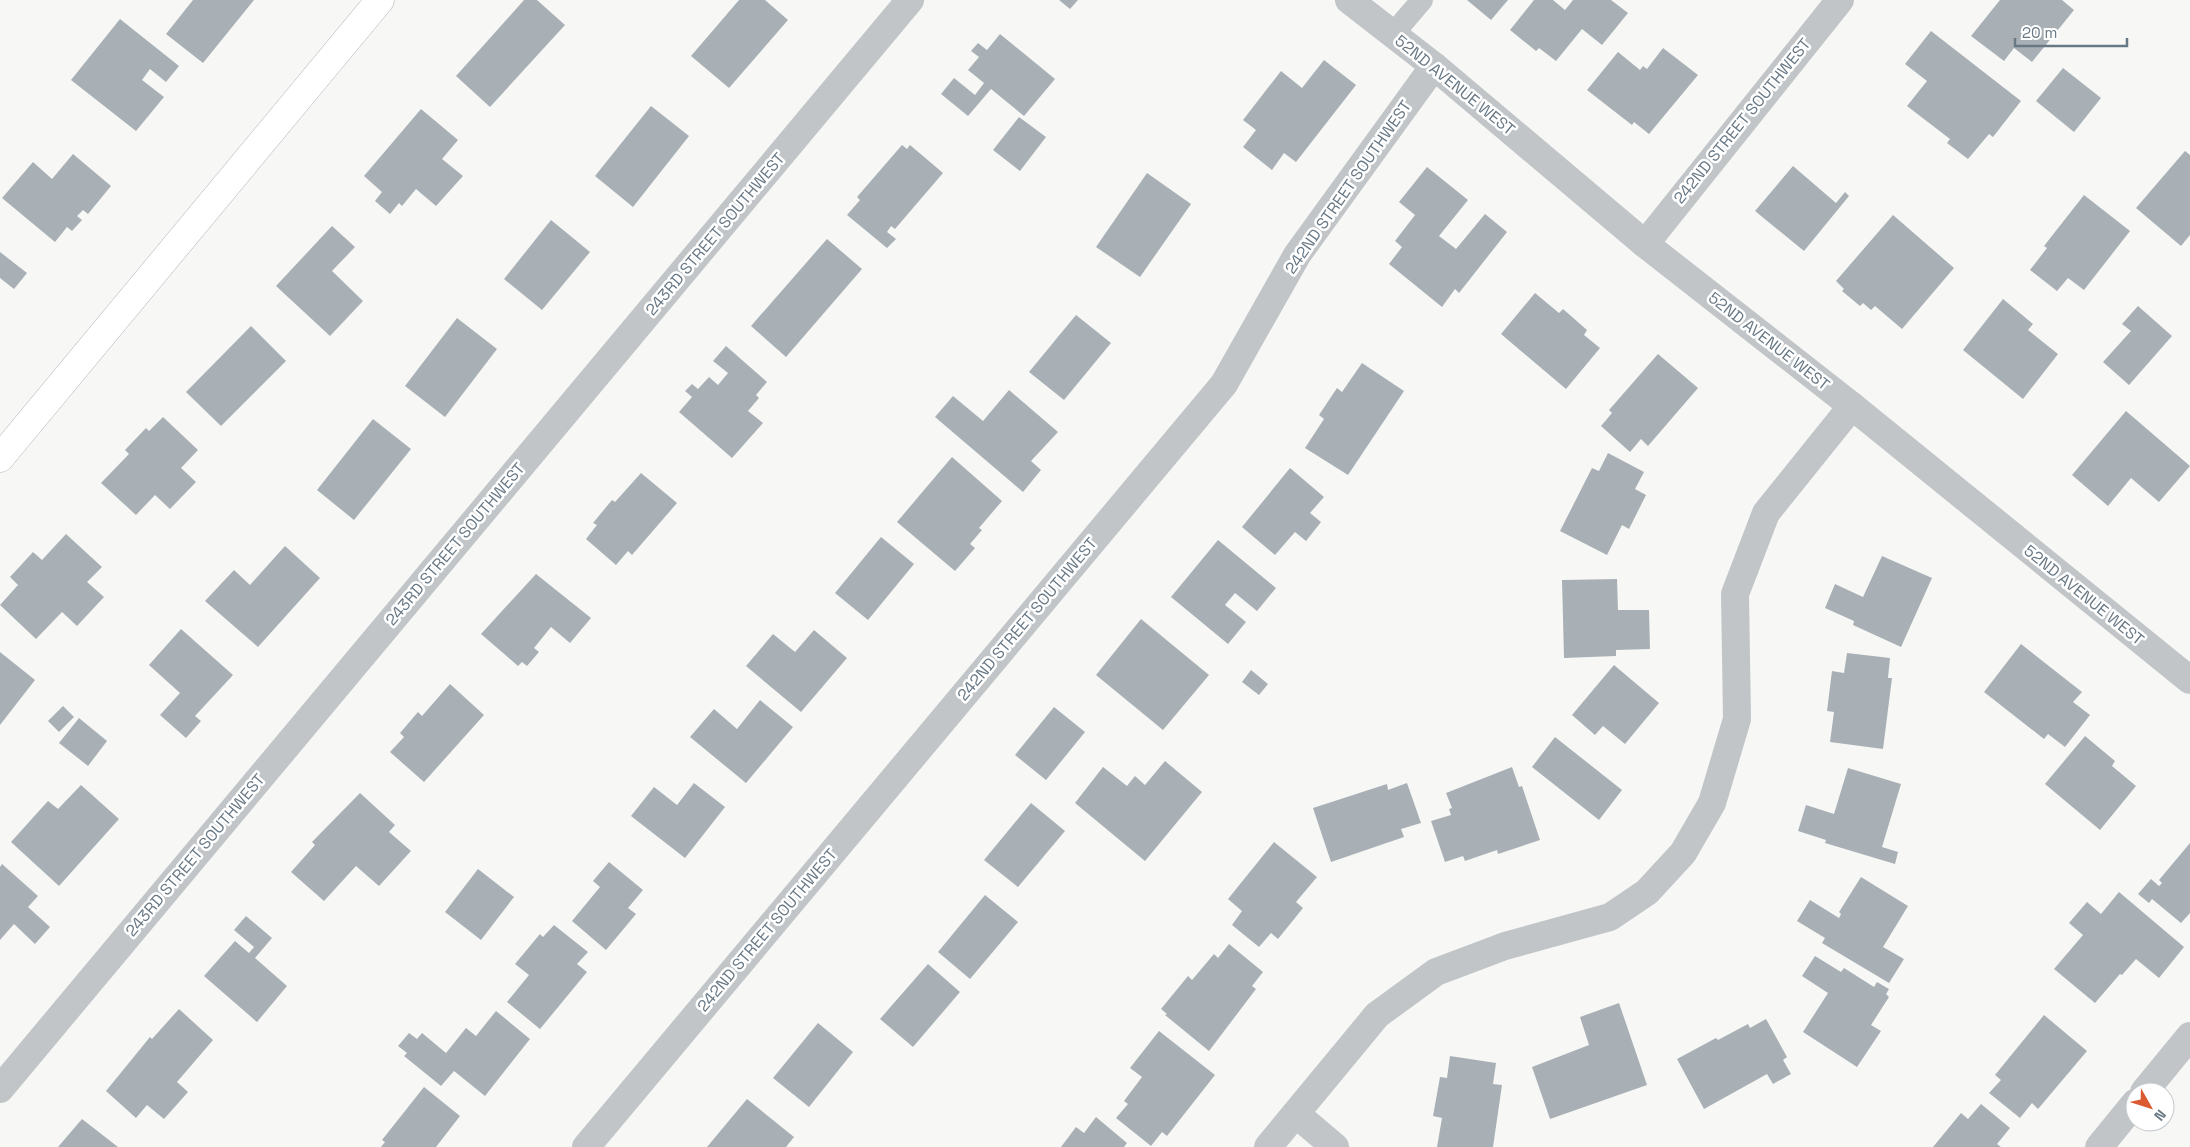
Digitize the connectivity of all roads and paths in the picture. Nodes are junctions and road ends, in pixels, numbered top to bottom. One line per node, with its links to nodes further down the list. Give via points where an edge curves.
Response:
1 (380, 0): 10 (main road)
2 (910, 0): 14 (street, 243RD STREET SOUTHWEST)
3 (1349, 0): 6 (street, 52ND AVENUE WEST)
4 (1422, 0): 6 (lane)
5 (1840, 0): 8 (street, 242ND STREET SOUTHWEST)
6 (1393, 34): 7 (street, 52ND AVENUE WEST)
7 (1434, 66): 8 (street, 52ND AVENUE WEST); 17 (street, 242ND STREET SOUTHWEST, via 1297,255 1224,384)
8 (1644, 244): 9 (street, 52ND AVENUE WEST)
9 (1852, 406): 11 (street, 52ND AVENUE WEST); 15 (street, via 1766,513 1735,594 1737,720 1712,803 1683,853 1647,892 1610,917 1505,946 1436,972 1376,1015)
10 (0, 458)
11 (2190, 680)
12 (2190, 1036): 13 (street)
13 (2152, 1082)
14 (0, 1089)
15 (1296, 1114): 18 (street); 19 (street)
16 (2125, 1116): 20 (street)
17 (586, 1147)
18 (1268, 1147)
19 (1335, 1147)
20 (2100, 1147)

